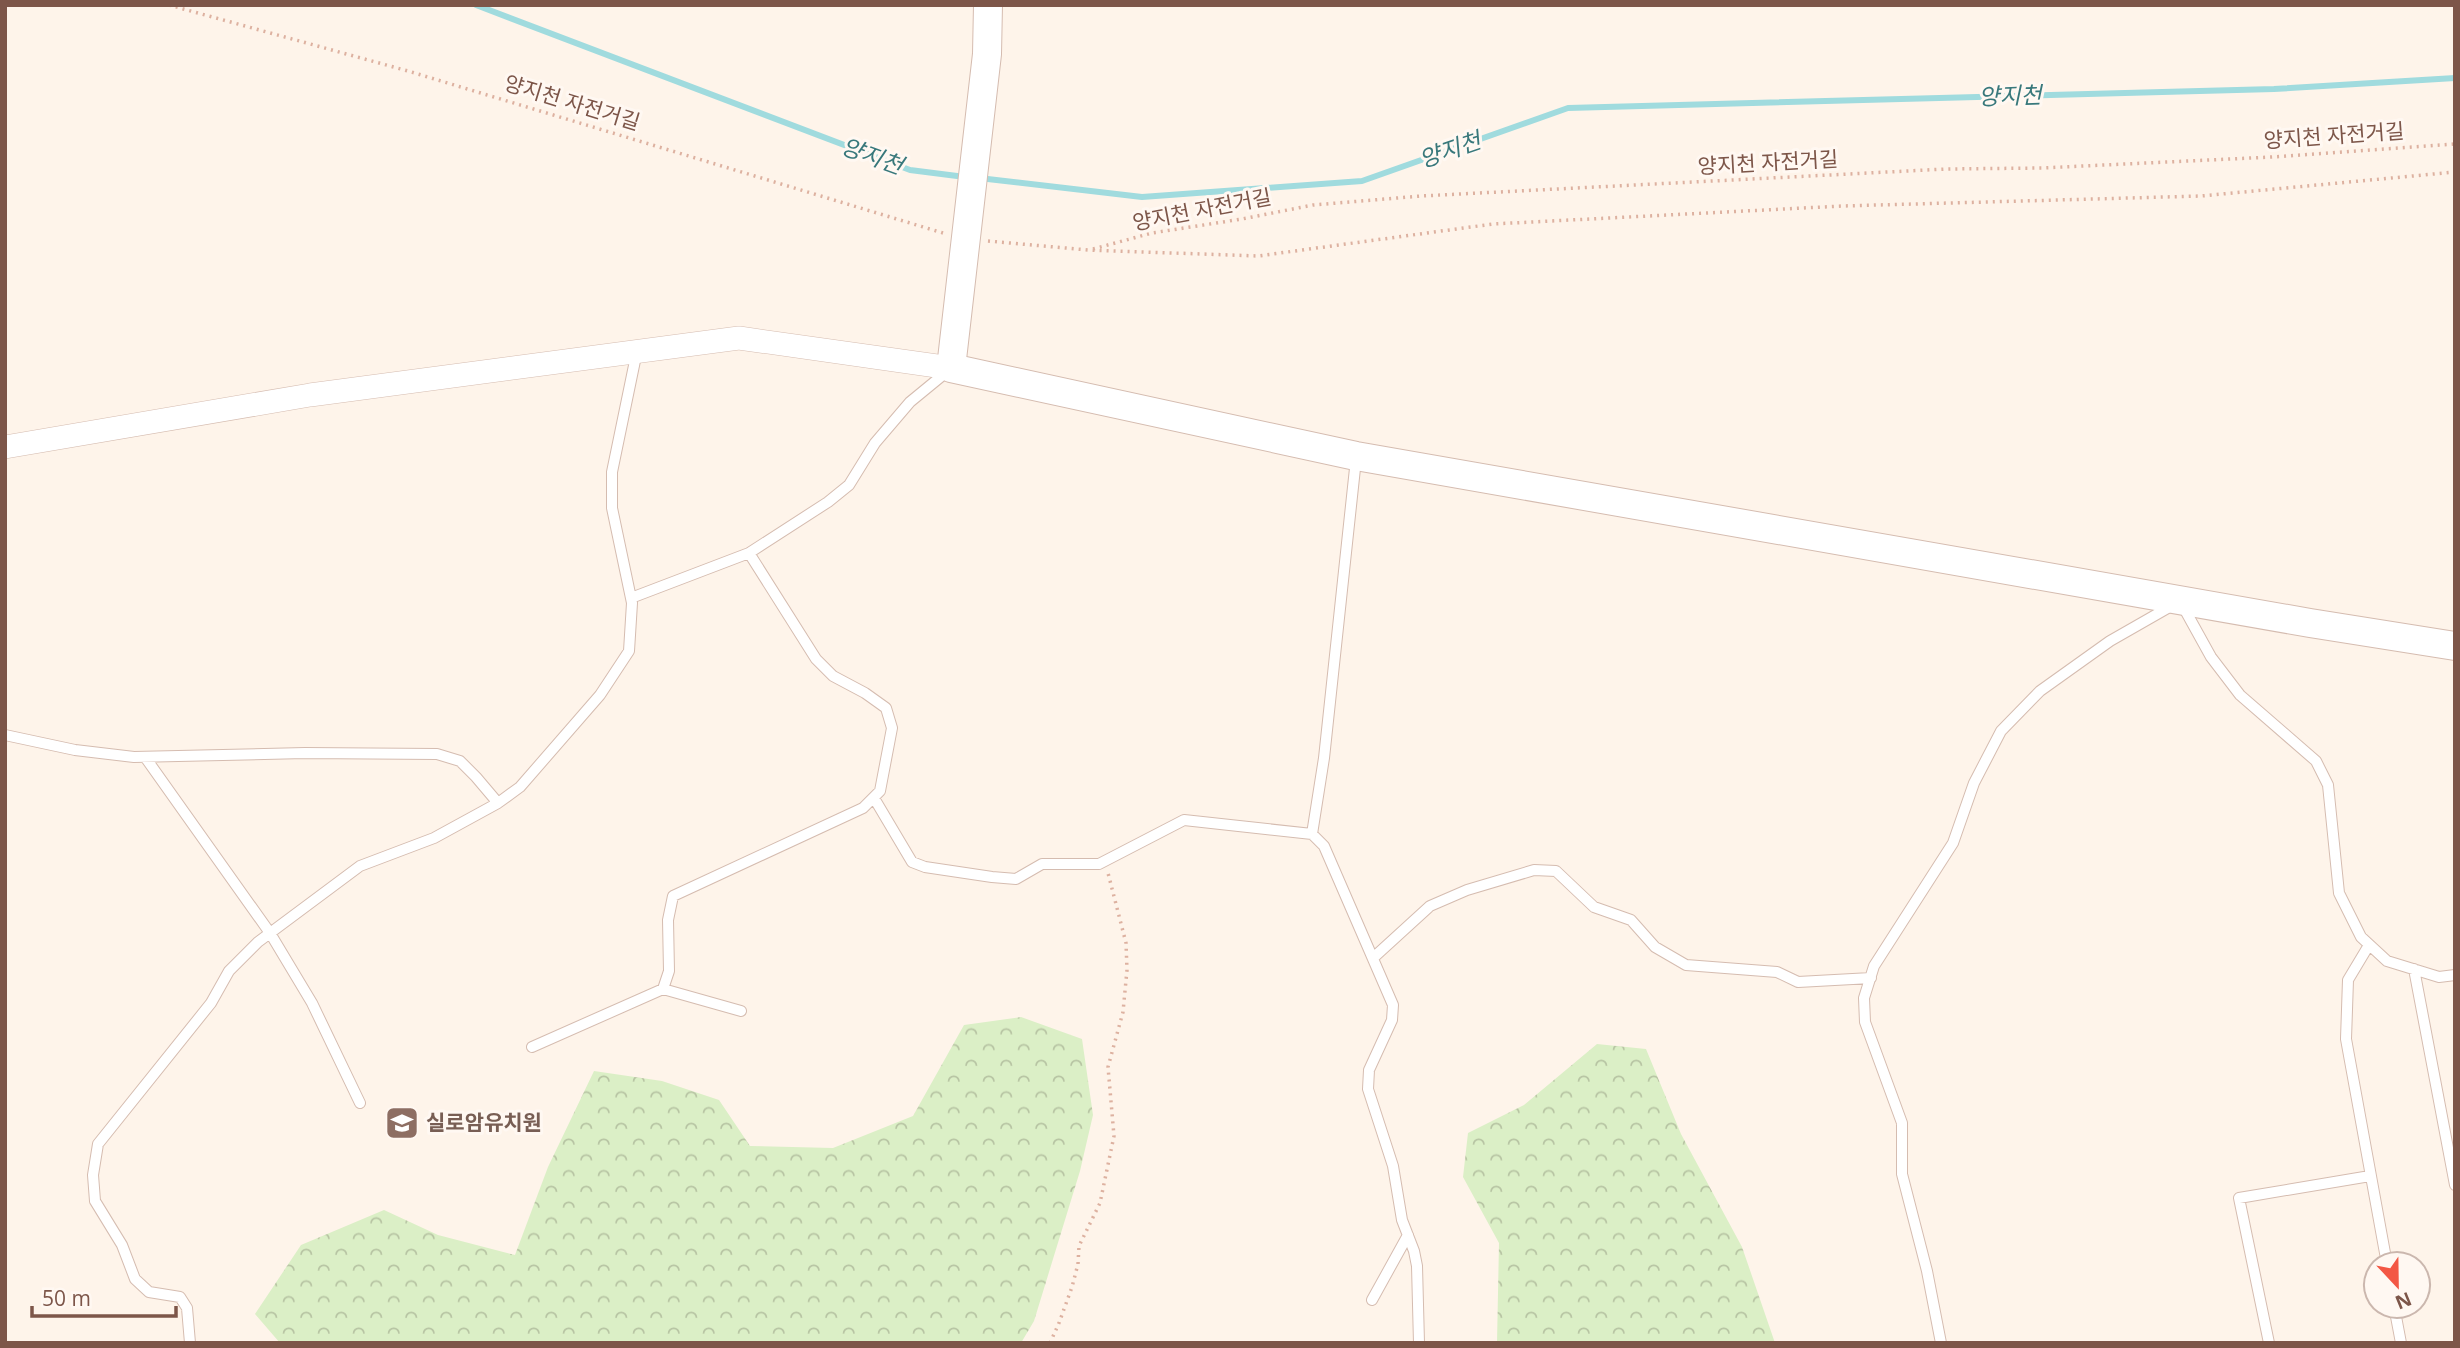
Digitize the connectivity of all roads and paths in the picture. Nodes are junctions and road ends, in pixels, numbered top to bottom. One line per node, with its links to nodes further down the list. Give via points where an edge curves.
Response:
1 (169, 5): 5 (path, 양지천 자전거길, via 434,79 824,198)
2 (988, 5): 5 (street, via 987,54)
3 (2455, 144): 6 (path, 양지천 자전거길, via 1313,205 1152,233)
4 (2455, 172): 6 (path, 양지천 자전거길, via 2201,196 1842,206 1493,224 1258,256)
5 (965, 232): 6 (path, 양지천 자전거길); 8 (street)
6 (1088, 250)
7 (637, 351): 8 (street, via 739,338); 9 (street, via 310,395); 12 (lane, via 612,472 612,508)
8 (951, 368): 10 (street); 11 (lane, via 910,402 875,443 849,485)
9 (5, 447)
10 (1356, 456): 13 (street); 19 (lane)
11 (749, 553): 12 (lane); 17 (lane, via 816,659 833,676 886,708 892,728 880,791)
12 (631, 598): 18 (lane, via 629,651 591,706 520,787)
13 (2180, 601): 14 (street); 22 (lane, via 2211,657 2240,695 2316,761 2328,785 2339,893 2361,937); 26 (lane, via 2110,641 2040,691 2001,731 1974,783 1953,844 1874,966)
14 (2455, 646)
15 (5, 735): 16 (lane, via 75,750)
16 (145, 757): 18 (lane, via 437,754 460,761); 21 (lane)
17 (874, 798): 20 (lane, via 912,862 925,867 1016,879 1042,864); 27 (lane, via 863,808 673,896 667,920 669,971)
18 (498, 803): 21 (lane, via 434,838 360,866)
19 (1312, 834): 20 (lane, via 1184,820); 23 (lane, via 1324,846)
20 (1105, 861): 38 (path, via 1126,943 1127,970 1123,1012 1108,1067 1114,1136 1100,1203 1079,1247 1072,1287)
21 (270, 933): 30 (lane, via 313,1003); 37 (lane, via 229,971 211,1003 98,1144 95,1201 122,1245 135,1279 149,1292 180,1297 187,1308)
22 (2370, 945): 24 (lane, via 2386,961); 31 (lane, via 2348,981 2346,1039)
23 (1373, 958): 26 (lane, via 1430,906 1534,870 1556,871 1594,907 1631,920 1655,947 1686,965 1777,972 1798,982); 33 (lane, via 1393,1005 1392,1020 1369,1070 1368,1089 1393,1166)
24 (2414, 969): 25 (lane, via 2439,977); 32 (lane)
25 (2455, 975)
26 (1871, 978): 40 (lane, via 1864,998 1866,1022 1902,1123 1902,1174)
27 (663, 989): 28 (lane); 29 (lane)
28 (741, 1011)
29 (532, 1047)
30 (360, 1104)
31 (2370, 1175): 34 (lane); 41 (lane, via 2239,1198)
32 (2455, 1185)
33 (1408, 1236): 35 (lane); 39 (lane, via 1417,1266)
34 (2383, 1250)
35 (1372, 1300)
36 (2397, 1320): 42 (lane)
37 (190, 1343)
38 (1050, 1343)
39 (1419, 1343)
40 (1941, 1343)
41 (2270, 1343)
42 (2401, 1343)

